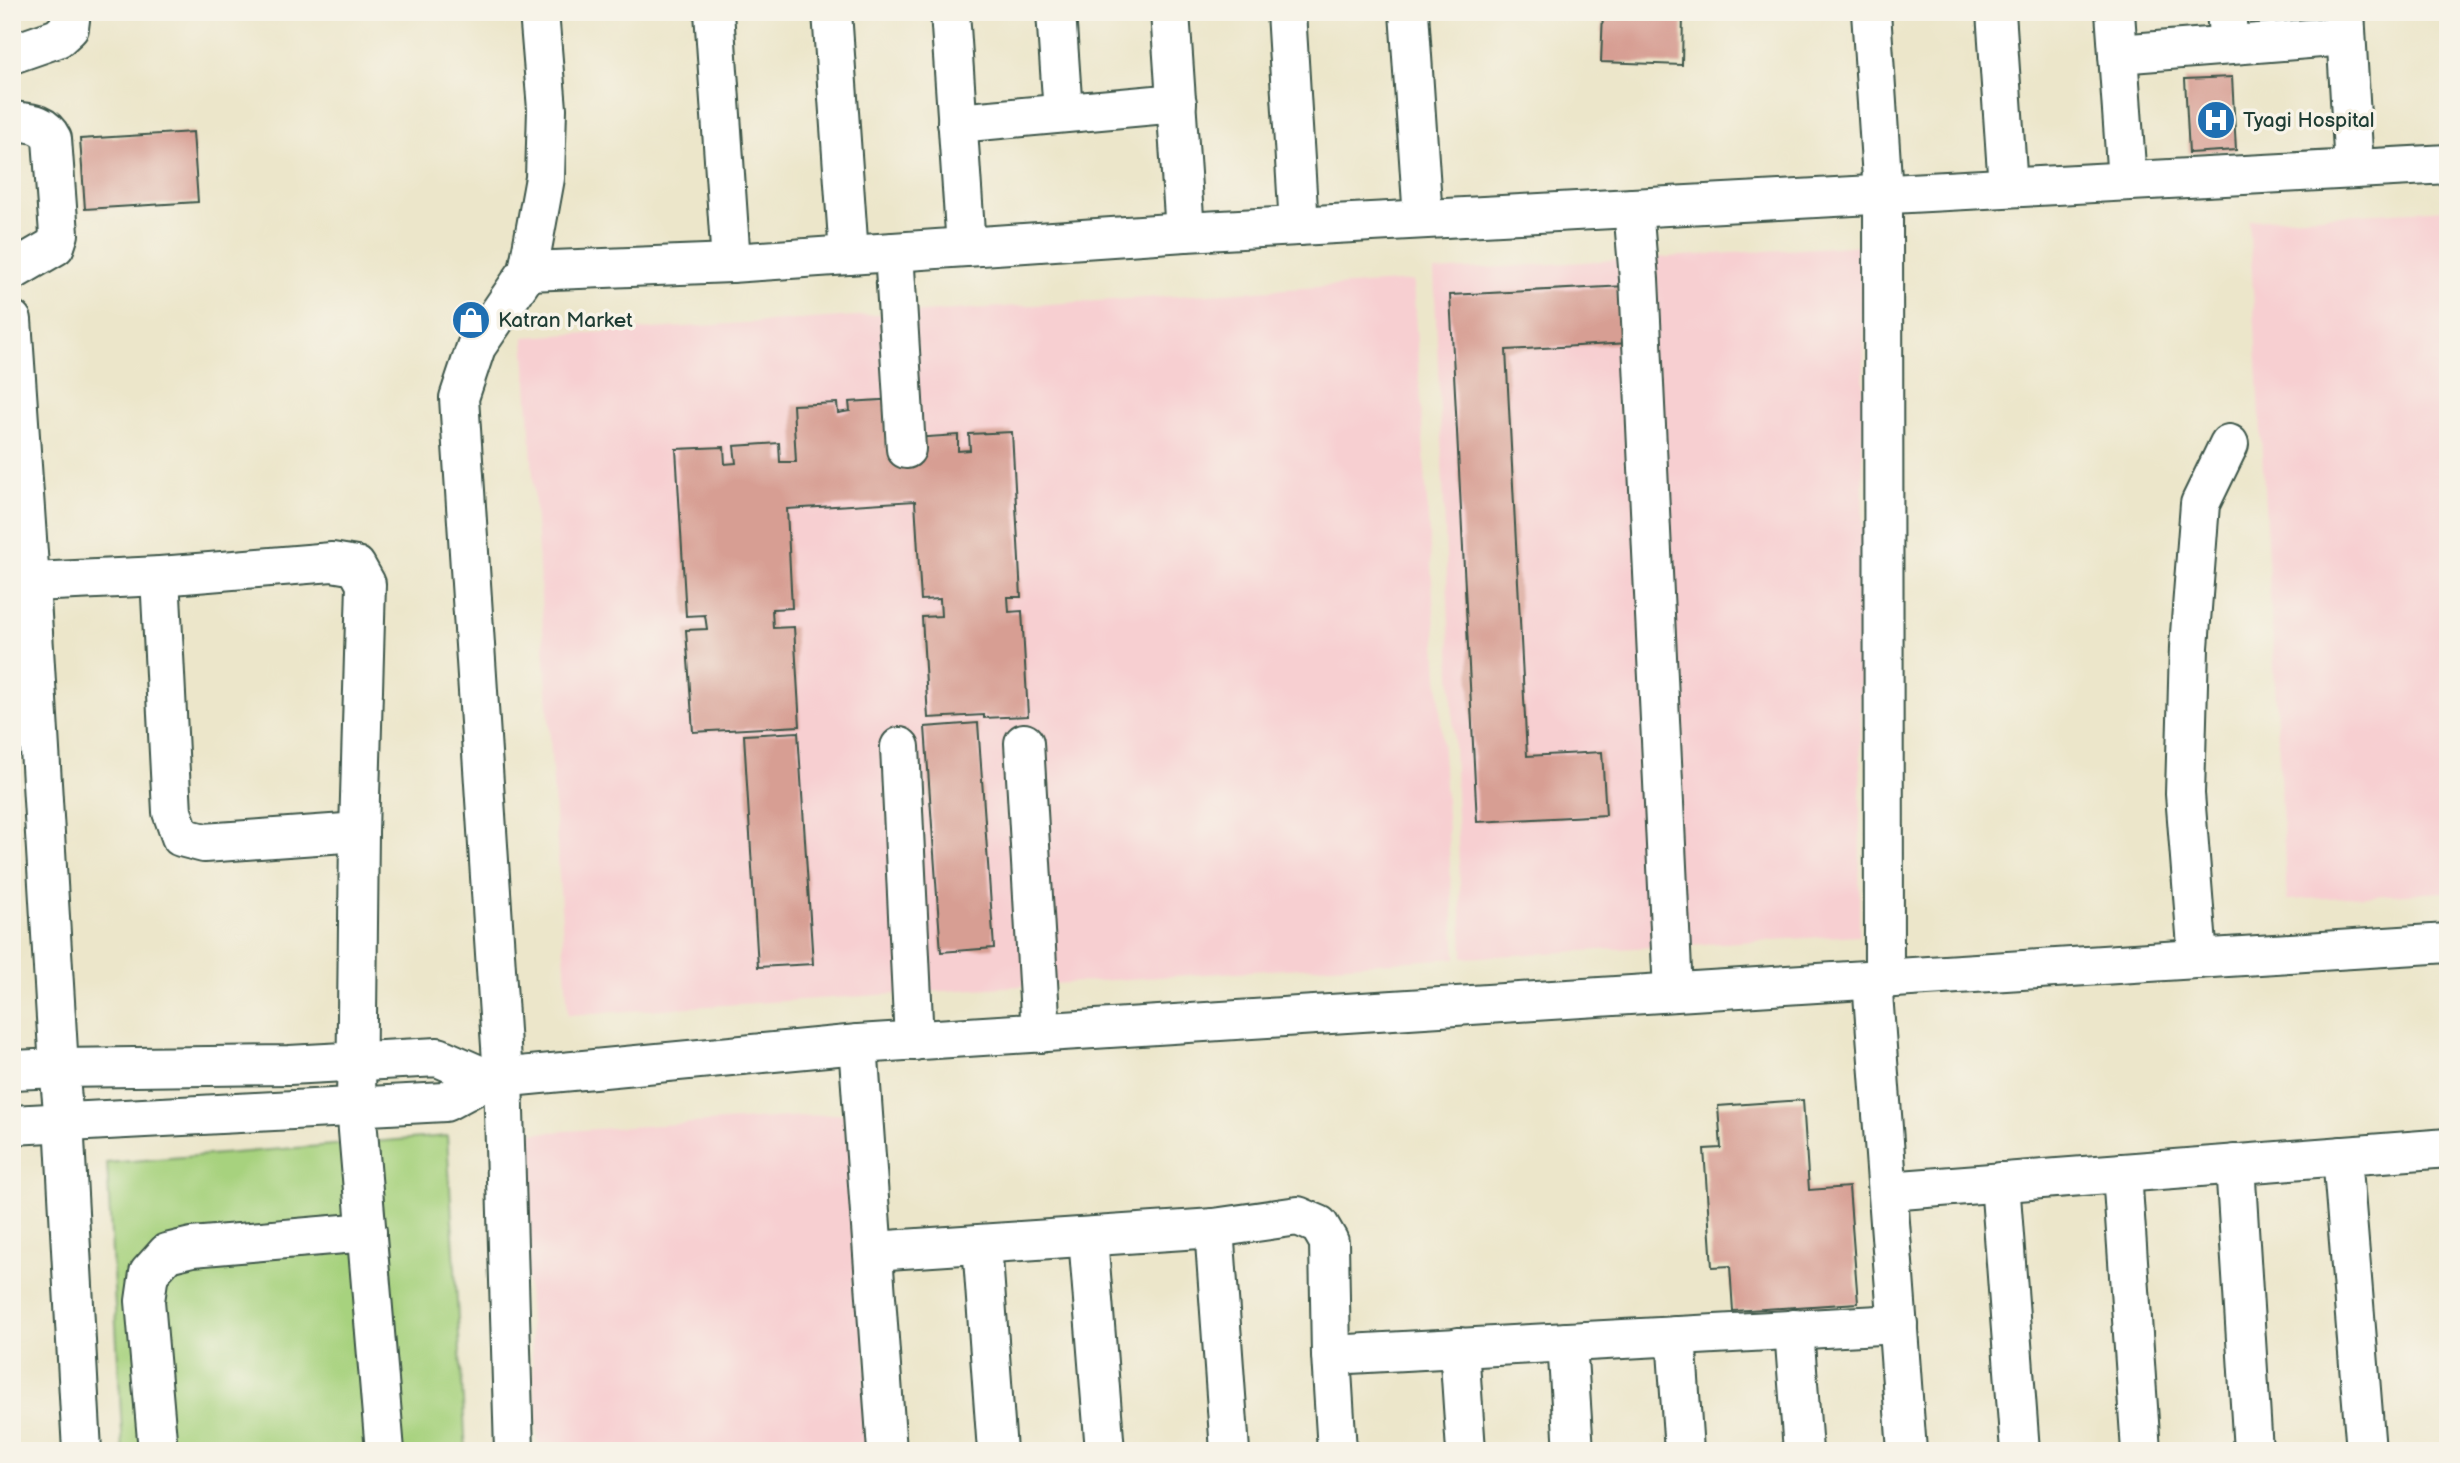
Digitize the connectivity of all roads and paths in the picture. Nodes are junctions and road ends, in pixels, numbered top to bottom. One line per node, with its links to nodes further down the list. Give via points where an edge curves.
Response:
1 (71, 12): 15 (street, via 69,28 58,38)
2 (539, 12): 35 (street, via 547,109 545,178)
3 (714, 12): 33 (street)
4 (832, 12): 32 (street)
5 (950, 12): 20 (street)
6 (1056, 12): 18 (street)
7 (1170, 12): 17 (street)
8 (1286, 12): 28 (street)
9 (1409, 12): 27 (street)
10 (1871, 12): 25 (street)
11 (1996, 12): 24 (street)
12 (2115, 12): 16 (street)
13 (2345, 24): 14 (street); 22 (street)
14 (2227, 29): 16 (street)
15 (12, 54)
16 (2118, 54): 23 (street)
17 (1177, 103): 18 (street); 29 (street)
18 (1063, 113): 20 (street)
19 (12, 121): 34 (street, via 37,124 47,129 52,139 58,234 55,246)
20 (957, 123): 30 (street)
21 (2448, 164): 22 (street)
22 (2354, 169): 23 (street)
23 (2127, 181): 24 (street)
24 (2008, 187): 25 (street)
25 (1883, 194): 26 (street); 46 (street)
26 (1633, 208): 27 (street); 47 (street)
27 (1423, 219): 28 (street)
28 (1299, 226): 29 (street)
29 (1185, 232): 30 (street)
30 (965, 247): 31 (street)
31 (894, 252): 32 (street); 38 (street)
32 (849, 255): 33 (street)
33 (731, 263): 35 (street)
34 (12, 271)
35 (528, 271): 54 (street, via 477,347 459,398)
36 (12, 320): 40 (street)
37 (2229, 444): 45 (street, via 2200,504 2189,647 2185,794)
38 (906, 449)
39 (160, 576): 40 (street); 43 (street, via 172,811 181,836 204,843); 43 (street, via 332,562 356,566 366,584)
40 (21, 583): 52 (street)
41 (1024, 743): 48 (street)
42 (900, 747): 49 (street)
43 (359, 832): 51 (street)
44 (2448, 943): 45 (street)
45 (2198, 958): 46 (street)
46 (1878, 979): 47 (street); 63 (street)
47 (1673, 992): 48 (street)
48 (1041, 1033): 49 (street)
49 (914, 1041): 50 (street)
50 (859, 1044): 54 (street); 68 (street)
51 (356, 1062): 52 (street); 54 (street, via 438,1057); 55 (street)
52 (59, 1068): 53 (street); 56 (street)
53 (12, 1070)
54 (496, 1078): 55 (street, via 445,1102); 78 (street)
55 (356, 1107): 56 (street); 65 (street)
56 (64, 1121): 57 (street); 75 (street)
57 (12, 1125)
58 (2448, 1148): 59 (street)
59 (2342, 1156): 60 (street); 92 (street)
60 (2235, 1164): 61 (street); 91 (street)
61 (2122, 1173): 62 (street); 90 (street)
62 (2000, 1182): 63 (street); 89 (street)
63 (1888, 1191): 69 (street)
64 (1214, 1228): 66 (street); 74 (street, via 1298,1216 1318,1225 1329,1242); 82 (street)
65 (366, 1232): 76 (street, via 167,1253 149,1273 145,1301); 77 (street)
66 (1088, 1237): 67 (street); 81 (street)
67 (982, 1244): 68 (street); 80 (street)
68 (873, 1251): 79 (street)
69 (1898, 1324): 70 (street); 88 (street)
70 (1794, 1329): 71 (street); 87 (street)
71 (1676, 1336): 72 (street); 86 (street)
72 (1567, 1342): 73 (street); 85 (street)
73 (1460, 1347): 74 (street); 84 (street)
74 (1331, 1355): 83 (street)
75 (82, 1451)
76 (158, 1451)
77 (385, 1451)
78 (514, 1451)
79 (887, 1451)
80 (997, 1451)
81 (1105, 1451)
82 (1230, 1451)
83 (1337, 1451)
84 (1466, 1451)
85 (1574, 1451)
86 (1684, 1451)
87 (1803, 1451)
88 (1907, 1451)
89 (2020, 1451)
90 (2141, 1451)
91 (2253, 1451)
92 (2366, 1451)

